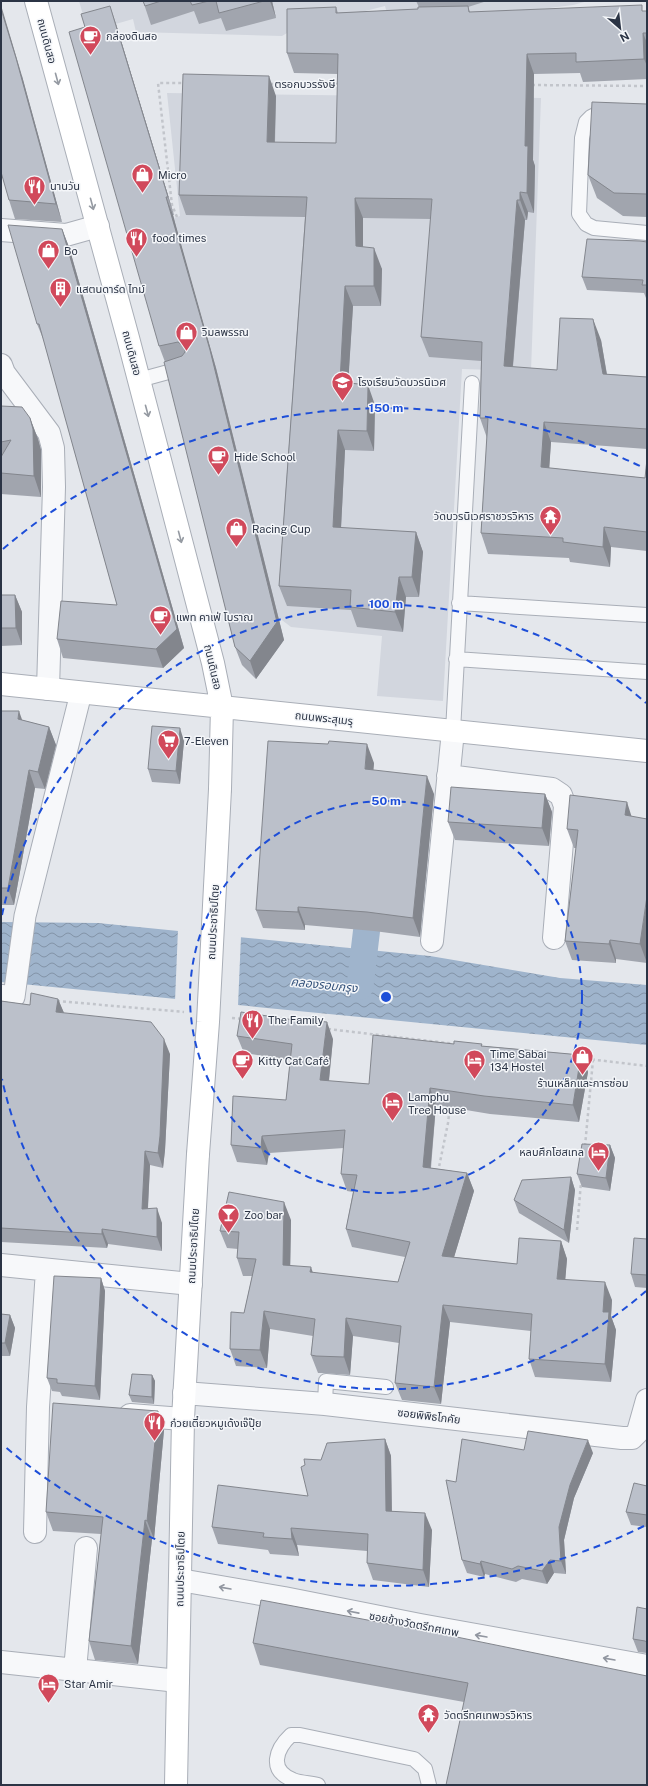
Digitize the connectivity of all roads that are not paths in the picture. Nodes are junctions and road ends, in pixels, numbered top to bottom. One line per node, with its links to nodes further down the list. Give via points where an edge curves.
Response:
1 (36, 1): 3 (main road, ถนนดินสอ, one-way to 3)
2 (647, 114): 5 (lane, via 599,113 586,122 582,138 579,214 586,224 594,228)
3 (98, 226): 4 (street, via 66,235); 8 (main road, ถนนดินสอ)
4 (1, 230)
5 (647, 233)
6 (1, 365): 15 (street, via 4,373 48,433 52,448 54,487)
7 (183, 368): 8 (lane)
8 (139, 380): 17 (main road, ถนนดินสอ, one-way to 17, via 213,663)
9 (472, 383): 10 (lane)
10 (459, 603): 11 (lane); 12 (lane)
11 (647, 615)
12 (456, 660): 13 (lane); 18 (lane)
13 (647, 672)
14 (1, 684): 15 (main road, ถนนพระสุเมรุ)
15 (48, 689): 16 (main road, ถนนพระสุเมรุ)
16 (80, 693): 17 (main road, ถนนพระสุเมรุ); 23 (street)
17 (222, 707): 18 (main road, ถนนพระสุเมรุ); 26 (main road, ถนนประชาธิปไตย, bridge, via 208,1022)
18 (453, 732): 19 (main road, ถนนพระสุเมรุ); 20 (street)
19 (647, 751)
20 (448, 776): 21 (street, via 552,788 561,795 565,806); 22 (street)
21 (554, 938)
22 (432, 941)
23 (8, 995)
24 (1, 1265): 25 (street)
25 (47, 1270): 26 (street); 31 (street)
26 (191, 1284): 28 (main road, ถนนประชาธิปไตย)
27 (386, 1388): 30 (lane, via 326,1381)
28 (184, 1393): 30 (street, ซอยพิพิธโภคัย); 34 (main road, ถนนประชาธิปไตย)
29 (647, 1400): 30 (street, ซอยพิพิธโภคัย, via 638,1432 632,1438)
30 (325, 1404)
31 (38, 1407): 32 (street); 35 (street)
32 (61, 1409)
33 (107, 1413): 34 (street)
34 (183, 1419): 37 (main road, ถนนประชาธิปไตย)
35 (35, 1532)
36 (86, 1548): 40 (street)
37 (180, 1580): 39 (street, ซอยข้างวัดตรีทศเทพ, one-way to 37); 41 (main road, ถนนประชาธิปไตย)
38 (1, 1662): 40 (street)
39 (647, 1666)
40 (74, 1670): 41 (street)
41 (178, 1681): 42 (main road, ถนนประชาธิปไตย)
42 (176, 1785)
43 (318, 1785): 44 (lane, via 294,1780 284,1776 279,1770 277,1753 292,1735 300,1734 414,1759 424,1769)
44 (429, 1785)

